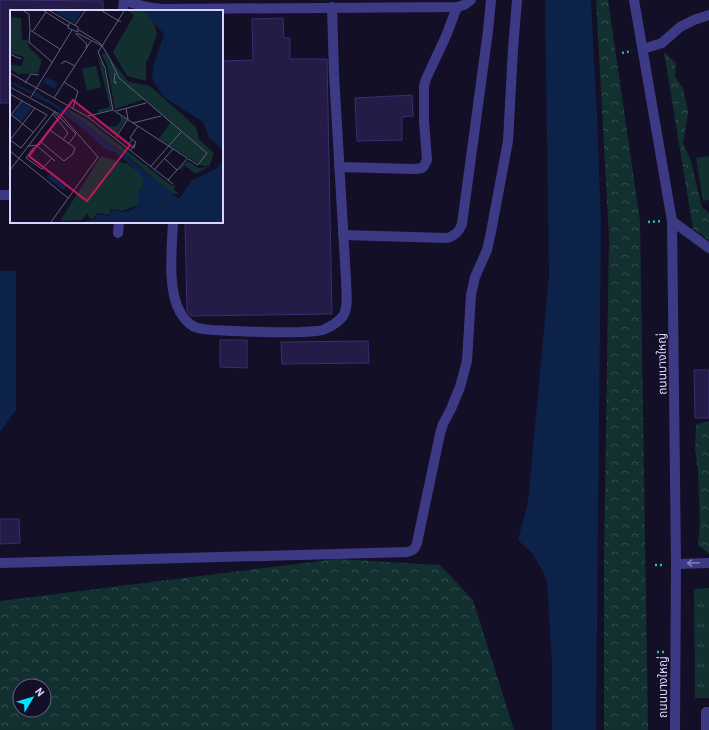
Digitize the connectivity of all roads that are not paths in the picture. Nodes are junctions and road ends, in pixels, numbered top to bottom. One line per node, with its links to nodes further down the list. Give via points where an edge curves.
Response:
1 (124, 0): 8 (street, via 145,7)
2 (471, 0): 7 (street, via 464,6)
3 (491, 0): 16 (street, via 460,230 446,238)
4 (517, 0): 19 (street, via 508,141 487,250 475,277 471,295 467,361 452,409 440,434 414,549 407,552)
5 (634, 0): 10 (street, ถนนบางใหญ่)
6 (332, 7): 7 (street); 8 (street); 11 (street)
7 (457, 7): 11 (street, via 424,86 427,160 424,166 408,170)
8 (180, 10)
9 (709, 15): 10 (street, via 680,27 662,43)
10 (643, 49): 12 (street, ถนนบางใหญ่)
11 (339, 167): 16 (street)
12 (672, 221): 17 (street); 20 (street, ถนนบางใหญ่)
13 (120, 223): 15 (street)
14 (172, 223): 16 (street, via 171,267 177,307 192,326 211,330 284,333 318,331 334,324 343,316 345,310)
15 (118, 233)
16 (343, 235)
17 (709, 248)
18 (709, 562): 20 (street, one-way to 20)
19 (0, 563)
20 (676, 564): 22 (street, ถนนบางใหญ่)
21 (709, 712): 23 (street, via 706,712)
22 (675, 730)
23 (706, 730)

